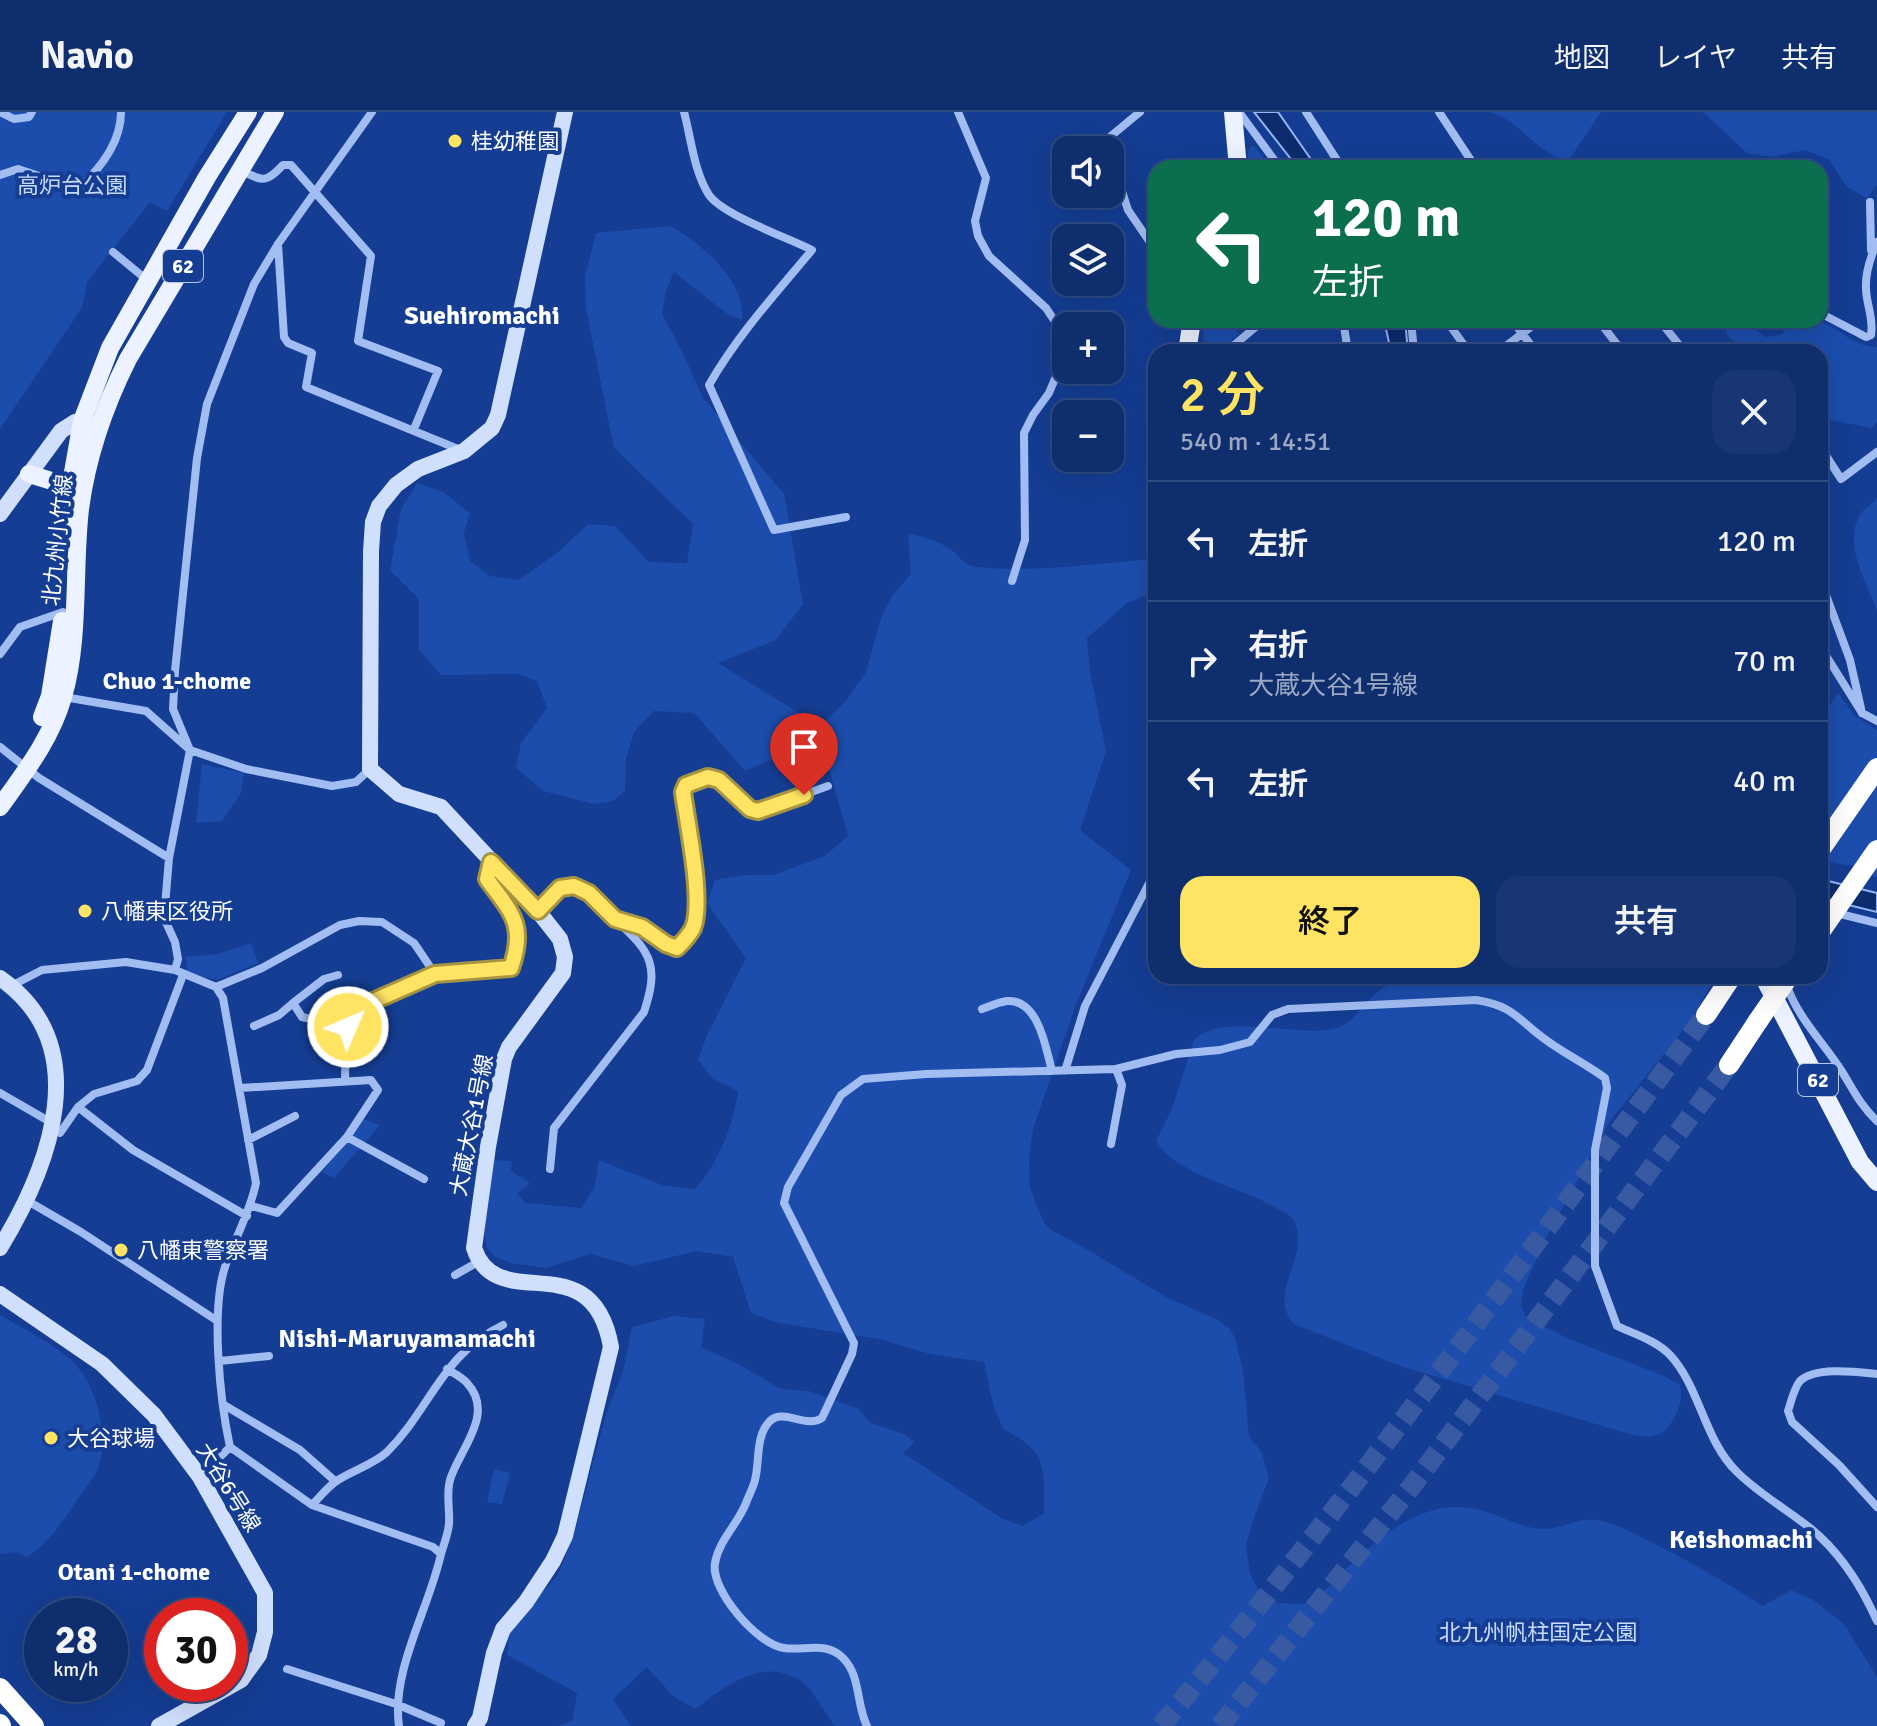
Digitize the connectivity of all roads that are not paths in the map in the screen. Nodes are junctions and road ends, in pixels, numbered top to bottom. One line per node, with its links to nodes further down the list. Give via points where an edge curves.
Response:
1 (0, 112): 2 (street, via 14,119)
2 (32, 112)
3 (121, 112): 21 (street, via 121,129 78,189 18,169)
4 (248, 112): 30 (main road, 北九州小竹線 / 62)
5 (275, 112): 20 (main road, 北九州小竹線 / 62)
6 (372, 112): 22 (street)
7 (565, 112): 45 (street, via 498,415 492,428)
8 (684, 112): 51 (street, via 710,197 726,212 812,250 709,385 774,530)
9 (958, 112): 52 (street, via 986,178 975,221 978,236 989,256 1046,308 1060,329 1057,374 1024,433 1025,540)
10 (1140, 112): 15 (street)
11 (1233, 112): 16 (main road)
12 (1239, 112): 17 (street)
13 (1306, 112): 18 (street)
14 (1439, 112): 19 (street)
15 (1111, 136)
16 (1237, 160)
17 (1274, 160)
18 (1337, 160)
19 (1471, 160)
20 (239, 170): 22 (street, via 262,180 291,165); 43 (main road, 北九州小竹線 / 62)
21 (0, 175)
22 (314, 191): 27 (street); 44 (street, via 371,256 358,341 438,371)
23 (1124, 197): 25 (street)
24 (1870, 202): 29 (street)
25 (1148, 239)
26 (1877, 242): 29 (street)
27 (278, 244): 44 (street, via 284,337 312,353 306,387); 61 (street, via 228,346 207,404 197,458 173,709)
28 (113, 252): 30 (street)
29 (1871, 254): 31 (street, via 1866,288 1871,335)
30 (147, 280): 43 (main road, 北九州小竹線 / 62, via 110,348)
31 (1828, 317)
32 (1255, 328): 38 (street)
33 (1518, 328): 37 (street)
34 (1530, 328): 37 (street)
35 (1604, 328): 41 (street)
36 (1666, 328): 42 (street)
37 (1522, 334): 39 (street); 40 (street)
38 (1236, 344)
39 (1509, 344)
40 (1530, 344)
41 (1617, 344)
42 (1678, 344)
43 (90, 422): 48 (street, via 75,422 61,431); 49 (main road, 北九州小竹線 / 62); 57 (main road, 北九州小竹線 / 62)
44 (414, 429): 45 (street)
45 (464, 451): 63 (street, via 418,469 396,485 373,522)
46 (1877, 452): 47 (street, via 1841,479)
47 (1828, 459)
48 (29, 474): 49 (main road, via 55,482); 50 (street)
49 (69, 495): 54 (main road, 北九州小竹線 / 62)
50 (1, 511)
51 (846, 517)
52 (1012, 581)
53 (1828, 601): 58 (street)
54 (63, 612): 55 (street, via 20,627); 64 (main road, 北九州小竹線 / 62, via 50,696)
55 (0, 654)
56 (1828, 659): 58 (street)
57 (63, 697): 61 (street, via 146,711); 64 (main road, 北九州小竹線 / 62, via 41,751)
58 (1862, 713): 59 (street)
59 (1877, 721)
60 (0, 747): 64 (street)
61 (190, 750): 63 (street, via 246,769 332,786 356,782); 69 (street)
62 (1877, 768): 67 (highway)
63 (370, 769): 70 (street, 大蔵大谷1号線, via 399,794 441,807)
64 (26, 770): 66 (main road, 北九州小竹線 / 62); 69 (street)
65 (828, 786): 74 (street, via 758,811 719,780 708,777 686,785 696,893 693,927 677,948 642,927)
66 (0, 807)
67 (1828, 838)
68 (1877, 850): 75 (highway, bridge)
69 (169, 858): 77 (street, via 164,918 175,942)
70 (491, 862): 72 (street, 大蔵大谷1号線); 78 (street, via 487,879 514,916 519,945 511,968)
71 (1148, 885): 94 (street, via 1085,1006)
72 (538, 911): 74 (street, via 560,888 574,886); 112 (street, 大蔵大谷1号線, via 560,939 563,973 509,1047 501,1070 474,1234)
73 (1828, 911): 76 (street)
74 (615, 919): 105 (street, via 641,943 653,968 651,993 644,1012 554,1128)
75 (1828, 920)
76 (1877, 923)
77 (179, 973): 80 (street, via 126,962 42,970); 85 (street); 98 (street, via 147,1070 137,1081 94,1094)
78 (435, 974): 85 (street, via 414,943 382,922 359,921 340,925); 90 (street, via 362,1006)
79 (338, 975): 86 (street)
80 (6, 982): 101 (street, via 28,1003 51,1042 58,1092)
81 (1727, 984): 88 (highway)
82 (1767, 984): 107 (main road, 62, via 1860,1162)
83 (1782, 984): 91 (highway, bridge)
84 (1789, 984): 100 (street, via 1793,1003)
85 (216, 987): 96 (street, via 223,998)
86 (293, 1003): 89 (street); 90 (street, via 302,1017)
87 (982, 1009): 93 (street, via 1009,1000 1024,1006 1041,1027)
88 (1706, 1015)
89 (254, 1026)
90 (348, 1027): 95 (street)
91 (1729, 1065)
92 (1116, 1069): 94 (street); 104 (street, via 1122,1085); 128 (street, via 1250,1042 1272,1015 1288,1009 1476,1000 1510,1009 1605,1078 1595,1150 1595,1266 1617,1326 1670,1354 1723,1456 1833,1549 1856,1578)
93 (1052, 1071): 94 (street); 135 (street, via 863,1079 841,1095 788,1187 784,1203 854,1343 852,1354 822,1418 807,1422 780,1416 766,1428 755,1479 742,1513 725,1537 715,1571 723,1593 766,1642 784,1648 823,1648 845,1659)
94 (1065, 1071)
95 (345, 1081): 96 (street); 102 (street, via 371,1080 378,1090)
96 (240, 1088): 103 (street)
97 (1, 1096): 101 (street)
98 (78, 1107): 101 (street, via 60,1133); 110 (street, via 133,1150)
99 (295, 1116): 103 (street)
100 (1877, 1121)
101 (52, 1123): 108 (street)
102 (347, 1137): 106 (street); 109 (street, via 277,1213)
103 (248, 1140): 109 (street, via 256,1183)
104 (1111, 1144)
105 (550, 1169)
106 (424, 1179)
107 (1877, 1182)
108 (26, 1200): 111 (street); 115 (street)
109 (252, 1206): 110 (street)
110 (247, 1216): 115 (street, via 225,1266)
111 (0, 1248)
112 (478, 1262): 113 (street); 141 (street, via 500,1278 572,1289 589,1297 608,1327 611,1347 565,1536 526,1602 503,1629)
113 (455, 1275)
114 (0, 1294): 123 (street, 大谷6号線, via 102,1364 154,1415)
115 (216, 1320): 118 (street)
116 (503, 1325): 119 (street, via 484,1334)
117 (269, 1356): 118 (street)
118 (220, 1361): 121 (street)
119 (447, 1369): 124 (street, via 384,1455); 127 (street, via 468,1383 478,1413 449,1485 449,1525)
120 (1877, 1374): 126 (street, via 1816,1373 1799,1383 1788,1411 1792,1422)
121 (224, 1405): 122 (street); 124 (street, via 300,1450)
122 (230, 1447): 123 (street); 125 (street)
123 (200, 1477): 139 (street, 大谷6号線, via 265,1593 265,1632 259,1655 241,1680)
124 (335, 1481): 125 (street)
125 (312, 1505): 127 (street)
126 (1877, 1507)
127 (441, 1554): 133 (street)
128 (1877, 1621)
129 (287, 1669): 133 (street)
130 (0, 1678): 138 (street)
131 (0, 1688): 137 (highway)
132 (0, 1700): 136 (highway)
133 (396, 1704): 134 (street); 140 (street)
134 (441, 1723)
135 (867, 1724)
136 (19, 1726)
137 (34, 1726)
138 (42, 1726)
139 (159, 1726)
140 (399, 1726)
141 (475, 1726)

